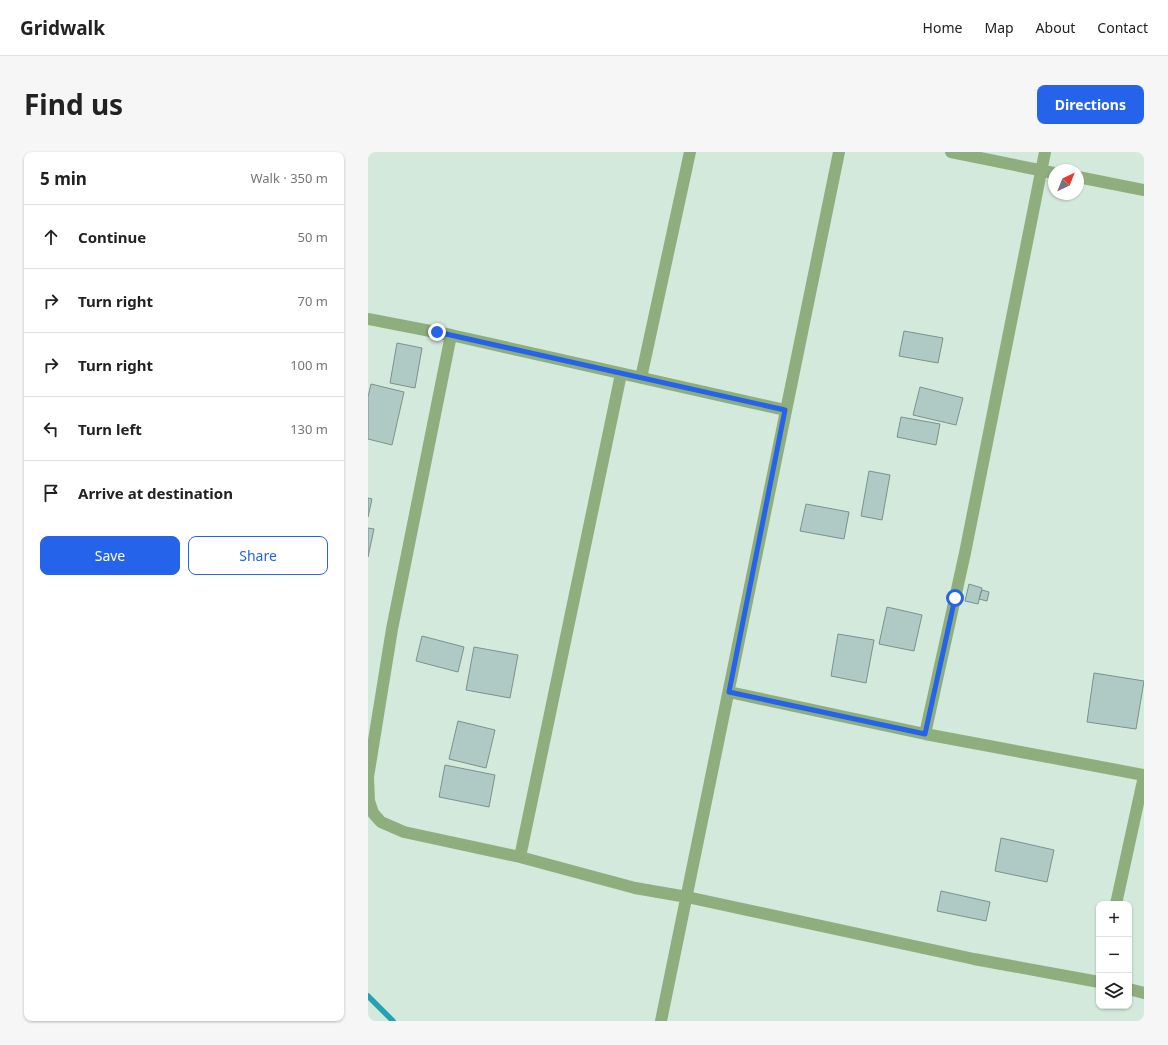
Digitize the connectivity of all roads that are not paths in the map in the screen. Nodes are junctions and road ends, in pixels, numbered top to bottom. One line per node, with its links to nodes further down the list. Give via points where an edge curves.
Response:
1 (690, 152): 12 (street)
2 (839, 152): 13 (street)
3 (951, 152): 5 (street)
4 (1045, 152): 5 (street)
5 (1042, 170): 6 (street); 15 (street, via 965,552)
6 (1048, 171)
7 (1084, 178): 8 (street)
8 (1144, 190)
9 (368, 319): 10 (street)
10 (451, 335): 11 (street); 17 (street, via 392,629 368,777 369,801 373,813 381,822 404,832)
11 (621, 374): 12 (street); 17 (street)
12 (641, 378): 13 (street)
13 (785, 410): 14 (street)
14 (729, 692): 15 (street); 18 (street)
15 (925, 734): 16 (street)
16 (1144, 776): 19 (street)
17 (520, 857): 18 (street, via 635,888)
18 (687, 897): 20 (street); 23 (street)
19 (1117, 901)
20 (1096, 981)
21 (1132, 990): 22 (street)
22 (1144, 993)
23 (661, 1021)

